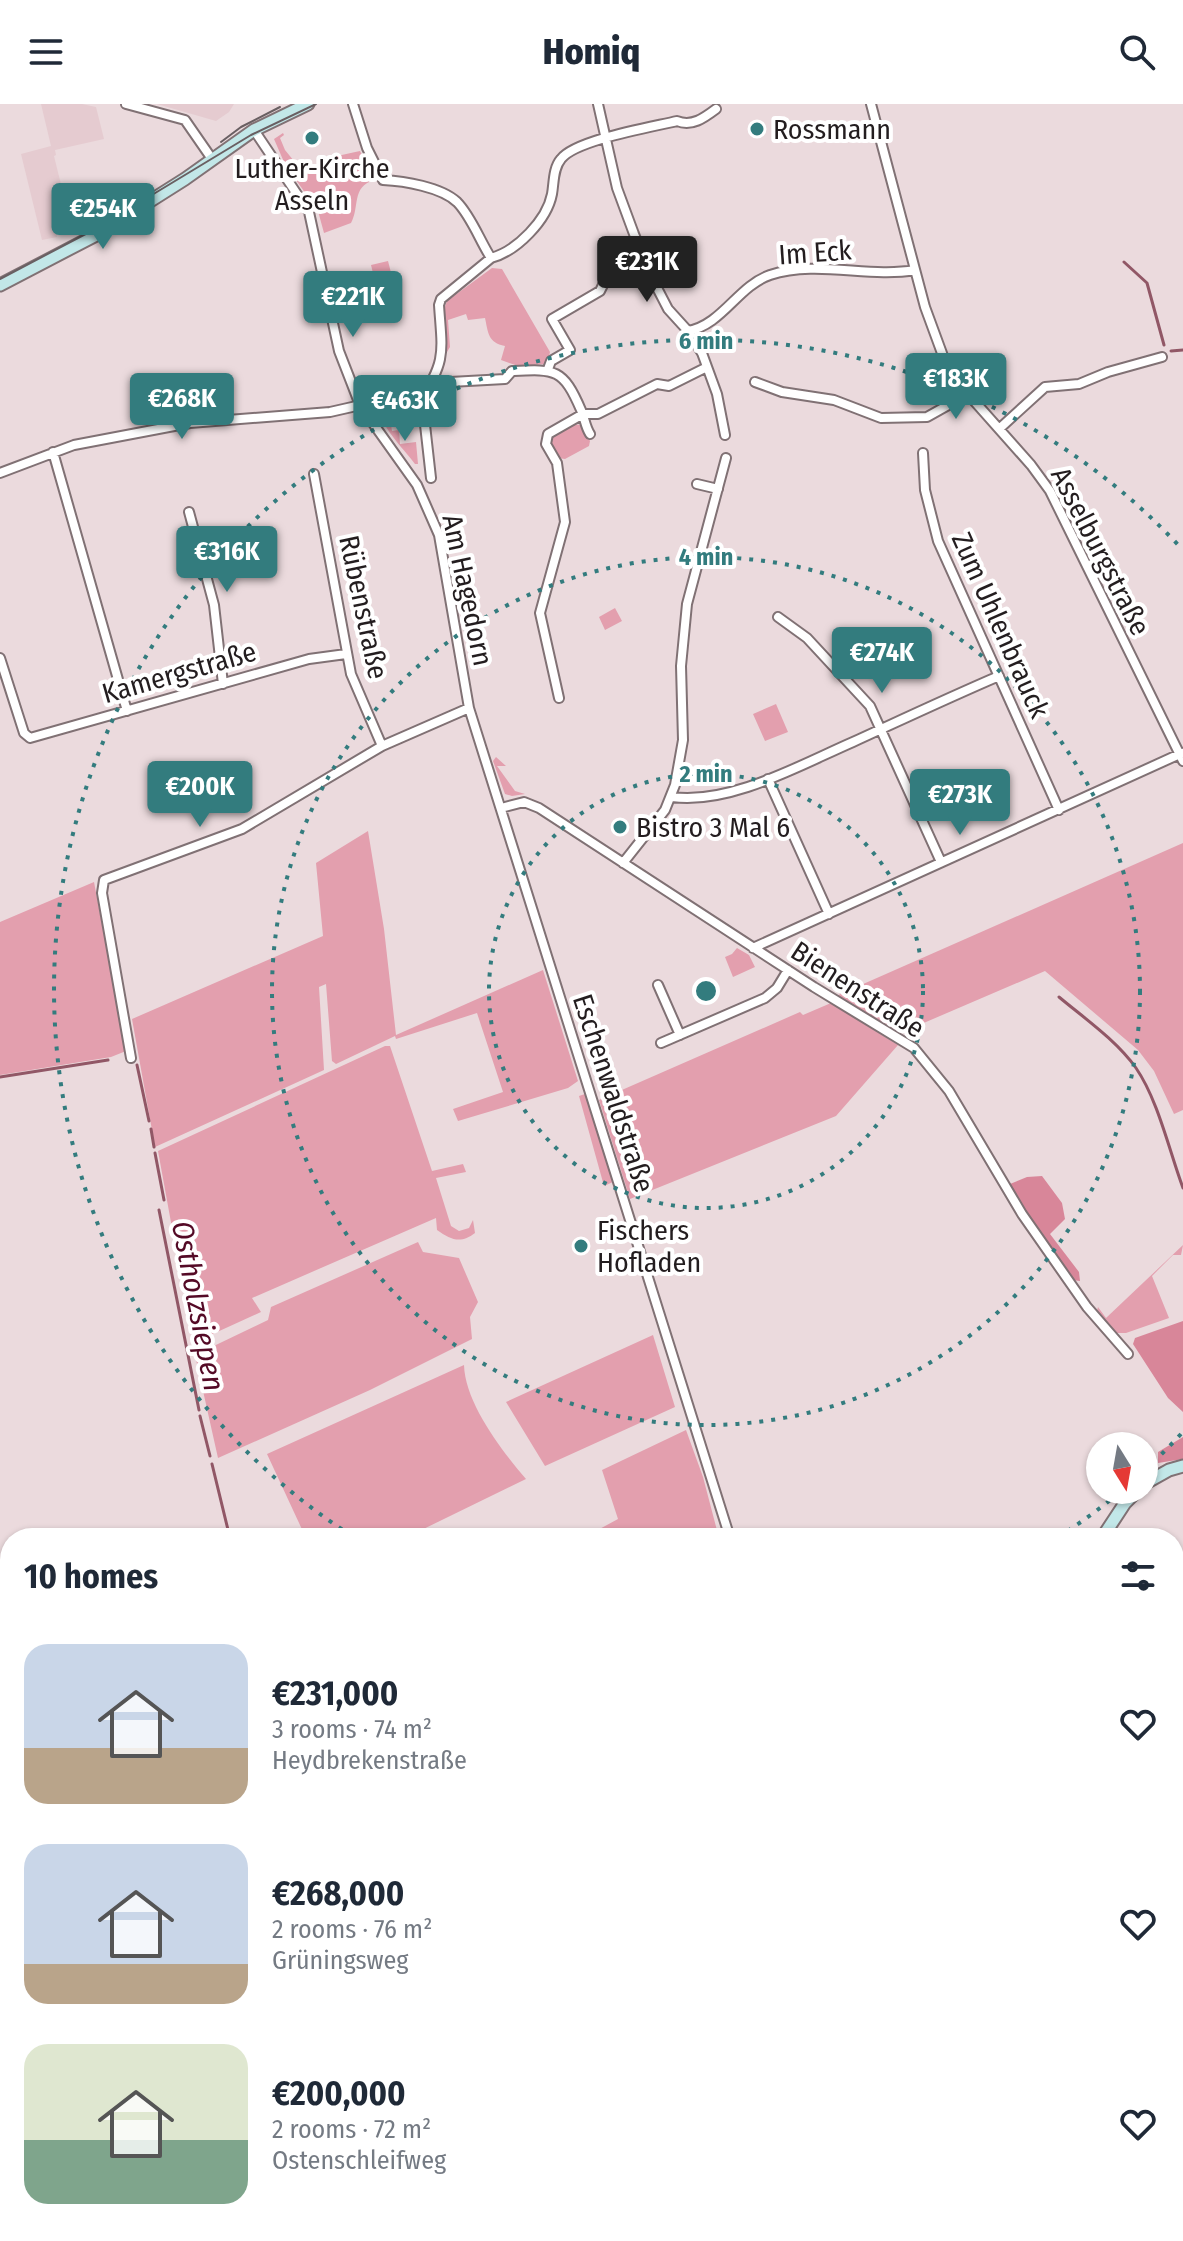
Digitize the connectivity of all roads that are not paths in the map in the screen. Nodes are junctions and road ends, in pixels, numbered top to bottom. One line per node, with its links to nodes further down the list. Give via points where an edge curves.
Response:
1 (126, 104): 9 (street, via 185,120)
2 (308, 104): 7 (main road)
3 (353, 104): 10 (street, via 383,180 452,199)
4 (598, 104): 8 (street)
5 (871, 104): 11 (street, Asselburgstraße)
6 (716, 109): 8 (street, via 699,121)
7 (254, 130): 9 (main road); 22 (street, Am Hagedorn, via 309,212 339,351)
8 (607, 138): 10 (street, via 562,156 541,221); 14 (street, via 617,188 654,282)
9 (212, 159): 12 (main road, via 106,229)
10 (491, 258): 19 (street, via 441,299 443,356)
11 (915, 270): 14 (street, Im Eck, via 770,275 709,323); 20 (street, Asselburgstraße, via 943,356)
12 (0, 285)
13 (603, 285): 17 (street, via 552,319 570,350 551,361)
14 (688, 331): 16 (street)
15 (1162, 357): 24 (street, via 1079,384 1045,387)
16 (707, 367): 23 (street, via 669,386 657,384 598,414); 26 (street)
17 (548, 369): 19 (street, via 512,371 505,379); 23 (street, via 562,376)
18 (755, 382): 20 (street, via 834,400 881,418 927,417)
19 (432, 383): 21 (street)
20 (968, 394): 24 (street, Asselburgstraße)
21 (420, 400): 22 (street, via 405,395); 32 (street, Am Hagedorn)
22 (360, 405): 27 (street, via 190,423); 42 (street, Am Hagedorn, via 417,485 435,523)
23 (583, 414): 25 (street); 41 (street, via 546,438 557,463 565,522 540,613)
24 (999, 429): 46 (street, Asselburgstraße, via 1050,491)
25 (590, 434)
26 (725, 435)
27 (53, 452): 30 (street); 43 (street)
28 (923, 453): 39 (street, Zum Uhlenbrauck, via 925,490 938,541)
29 (726, 458): 34 (street)
30 (0, 473)
31 (314, 474): 37 (street, Rübenstraße)
32 (431, 478)
33 (697, 484): 34 (street)
34 (718, 489): 48 (street, via 687,604 681,657 683,740)
35 (189, 512): 40 (street, via 214,605)
36 (778, 617): 44 (street, via 807,638 870,706)
37 (346, 654): 40 (street, Kamergstraße); 45 (street, Rübenstraße)
38 (0, 658): 43 (street, Kamergstraße, via 26,735 35,737)
39 (999, 676): 44 (street); 50 (street, Zum Uhlenbrauck)
40 (223, 684): 43 (street, Kamergstraße)
41 (559, 698)
42 (469, 708): 45 (street); 49 (street, Eschenwaldstraße)
43 (127, 711)
44 (880, 729): 47 (street); 51 (street)
45 (382, 746): 59 (street, via 242,829 104,880)
46 (1182, 756): 50 (street)
47 (768, 779): 48 (street, via 704,797); 53 (street)
48 (672, 797): 52 (street)
49 (501, 808): 52 (street, Bienenstraße, via 531,804); 64 (street, Eschenwaldstraße)
50 (1059, 810): 51 (street)
51 (941, 862): 53 (street)
52 (623, 863): 54 (street, Bienenstraße)
53 (829, 914): 54 (street)
54 (753, 948): 55 (street, Bienenstraße)
55 (788, 970): 57 (street, via 765,998); 60 (street, Bienenstraße, via 921,1055 949,1091 1022,1214 1087,1307)
56 (658, 985): 57 (street)
57 (680, 1035): 58 (street)
58 (661, 1043)
59 (131, 1058)
60 (1128, 1354)
61 (1183, 1466): 62 (main road)
62 (1158, 1476)
63 (1124, 1504): 65 (main road)
64 (727, 1528)
65 (1109, 1528)

